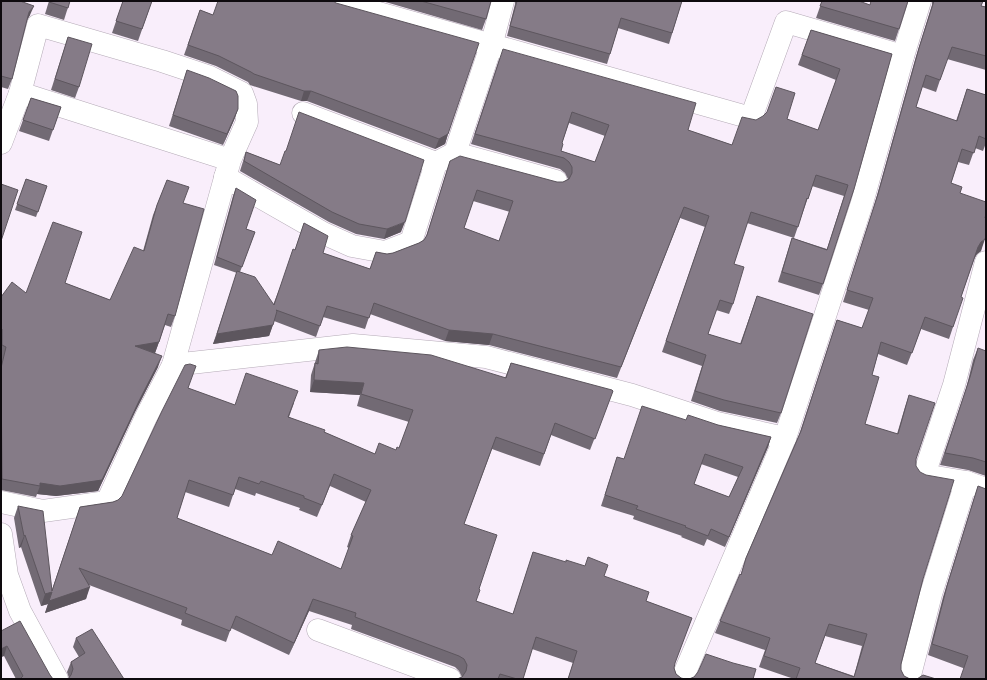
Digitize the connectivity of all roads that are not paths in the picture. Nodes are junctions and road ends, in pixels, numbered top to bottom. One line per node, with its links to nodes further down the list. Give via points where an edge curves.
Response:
1 (336, 1): 4 (street)
2 (503, 1): 4 (street)
3 (920, 1): 5 (street)
4 (491, 46): 5 (street, via 622,80 751,118 786,22); 9 (street)
5 (903, 56): 15 (street, via 862,203)
6 (20, 93): 8 (street); 11 (street); 11 (street, via 38,25 210,76 242,93 246,104 247,122)
7 (303, 113): 10 (street)
8 (1, 143)
9 (455, 153): 10 (street); 12 (street)
10 (436, 163): 11 (street, via 411,242 385,252 352,246 323,233)
11 (228, 168): 14 (street)
12 (556, 181)
13 (986, 262): 16 (street, via 954,385 924,475)
14 (173, 365): 15 (street, via 354,345 486,357 632,395 717,423); 18 (street, via 107,502 43,511)
15 (785, 438): 23 (street)
16 (966, 482): 17 (street); 24 (street, via 931,594)
17 (986, 489)
18 (1, 502)
19 (1, 536): 21 (street, via 7,575 20,611)
20 (318, 630): 22 (street)
21 (57, 679)
22 (450, 679)
23 (682, 679)
24 (909, 679)

